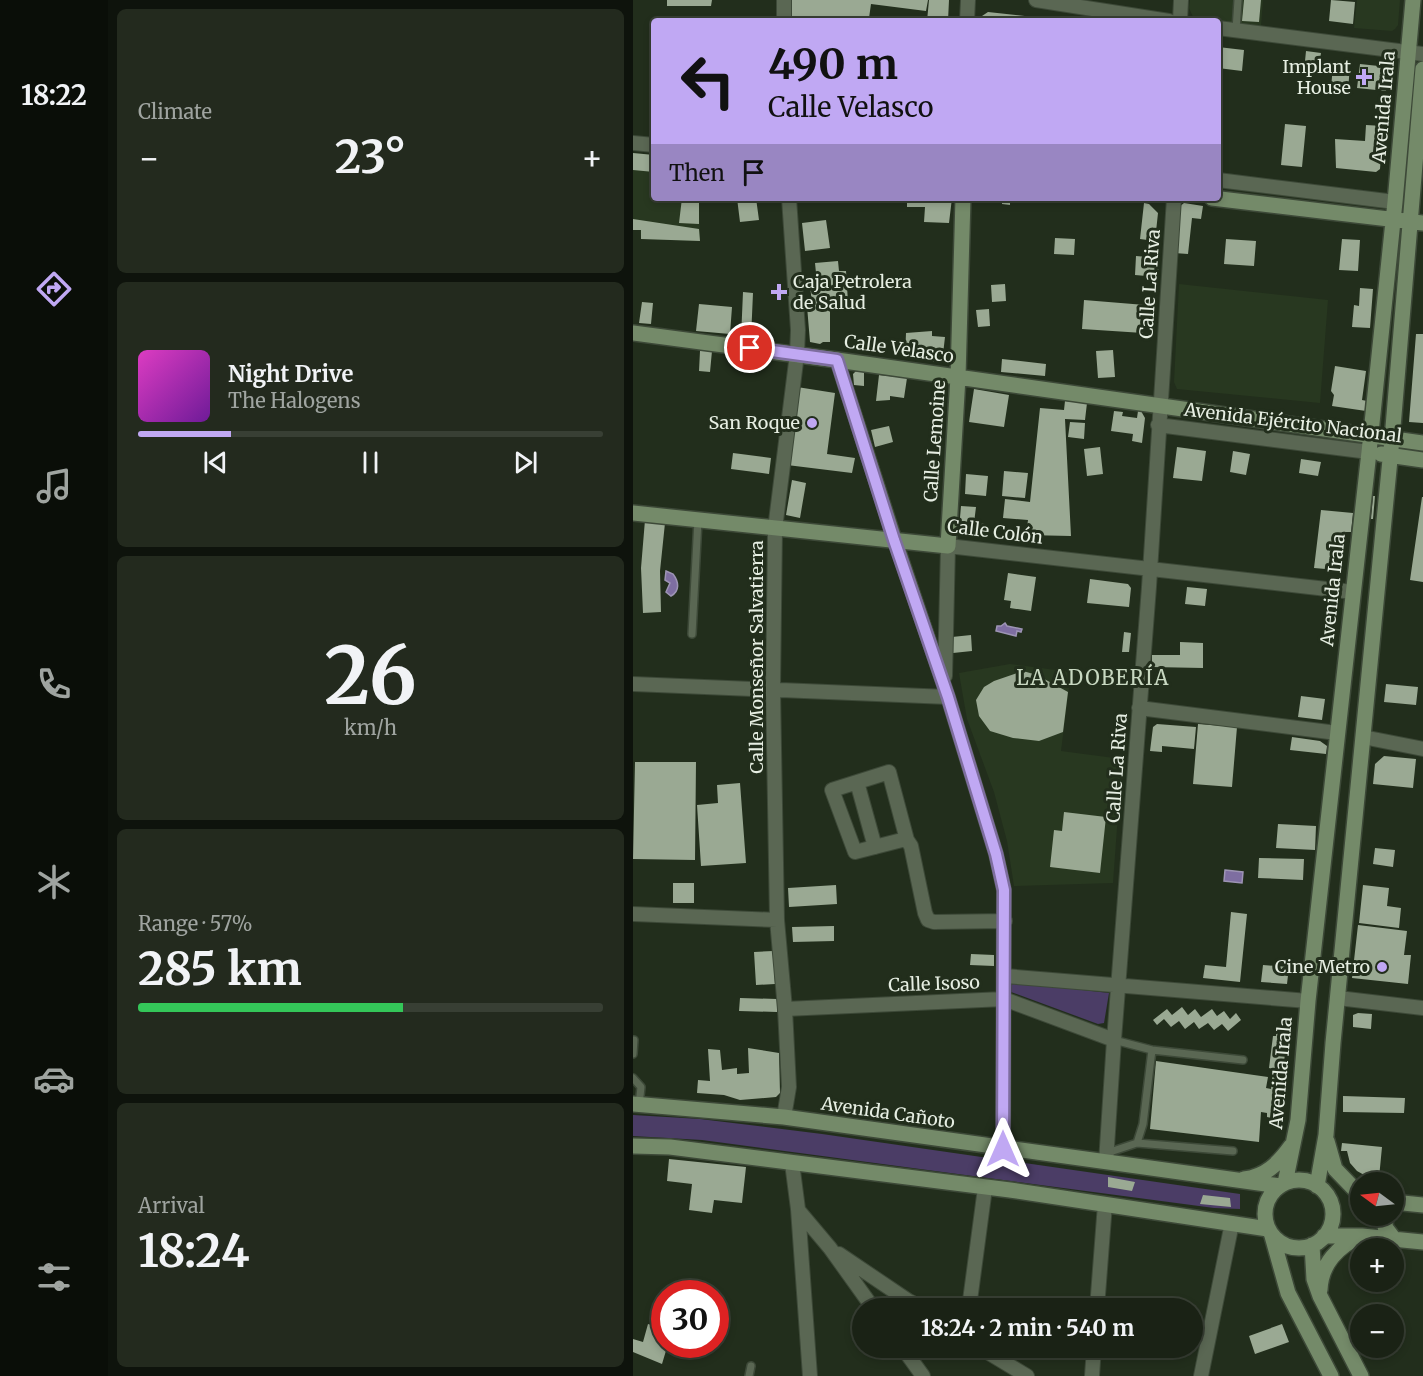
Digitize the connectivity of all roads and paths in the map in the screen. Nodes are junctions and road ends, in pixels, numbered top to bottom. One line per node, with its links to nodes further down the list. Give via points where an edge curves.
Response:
1 (784, 0): 8 (street)
2 (968, 0): 9 (street)
3 (1036, 0): 7 (street)
4 (1181, 0): 11 (street)
5 (1238, 0): 13 (lane)
6 (1413, 0): 14 (main road, Avenida Irala)
7 (1071, 3): 10 (street)
8 (784, 18)
9 (967, 18)
10 (1153, 18)
11 (1180, 18)
12 (1221, 28): 13 (street)
13 (1236, 30): 14 (street)
14 (1416, 54): 23 (main road, Avenida Irala)
15 (1423, 69): 23 (main road, Avenida Irala)
16 (633, 143): 17 (street)
17 (651, 145)
18 (1221, 180): 23 (street)
19 (1221, 199): 24 (main road)
20 (789, 201): 27 (street, Calle Monseñor Salvatierra)
21 (963, 201): 29 (main road, Calle Lemoine)
22 (1173, 201): 30 (street, Calle La Riva)
23 (1410, 203): 24 (main road, Avenida Irala); 25 (main road, Avenida Irala)
24 (1393, 220): 25 (main road); 32 (main road, Avenida Irala)
25 (1416, 222): 33 (main road, Avenida Irala)
26 (633, 333): 27 (main road, Calle Velasco)
27 (797, 354): 28 (main road, Calle Velasco); 40 (street, Calle Monseñor Salvatierra)
28 (837, 360): 29 (main road, Calle Velasco); 41 (street)
29 (958, 377): 30 (main road, Calle Velasco); 42 (main road, Calle Lemoine)
30 (1160, 406): 31 (street, Calle La Riva); 32 (main road, Avenida Ejército Nacional)
31 (1158, 425): 35 (street, Avenida Ejército Nacional); 43 (street, Calle La Riva)
32 (1371, 435): 33 (main road, Avenida Ejército Nacional); 35 (main road, Avenida Irala)
33 (1392, 439): 34 (main road, Avenida Ejército Nacional); 36 (main road, Avenida Irala)
34 (1423, 443)
35 (1369, 452): 36 (main road, Avenida Ejército Nacional); 44 (main road, Avenida Irala)
36 (1390, 455): 37 (main road, Avenida Ejército Nacional); 51 (main road, Avenida Irala)
37 (1423, 460)
38 (633, 513): 39 (main road, Calle Colón)
39 (698, 520): 40 (main road, Calle Colón); 45 (lane)
40 (775, 529): 41 (main road, Calle Colón); 47 (street, Calle Monseñor Salvatierra)
41 (894, 540): 42 (main road, Calle Colón); 48 (street)
42 (948, 546): 43 (street, Calle Colón); 48 (street, Calle Lemoine)
43 (1150, 569): 44 (street, Calle Colón); 49 (street, Calle La Riva)
44 (1353, 592): 50 (main road, Avenida Irala)
45 (692, 634)
46 (633, 684): 47 (street)
47 (773, 689): 48 (street); 57 (street, Calle Monseñor Salvatierra)
48 (946, 692): 58 (street, via 996,854 1004,890)
49 (1139, 708): 50 (street); 60 (street, Calle La Riva)
50 (1337, 733): 63 (main road, Avenida Irala)
51 (1363, 737): 52 (street); 61 (main road, Avenida Irala)
52 (1423, 749)
53 (857, 782): 54 (street, via 889,772); 55 (street); 55 (street, via 832,790 855,852)
54 (907, 840): 55 (street); 58 (street, via 928,920)
55 (875, 847)
56 (633, 914): 57 (street)
57 (777, 920): 64 (street, Calle Monseñor Salvatierra)
58 (1005, 921): 59 (street)
59 (1005, 976): 60 (street, Calle Isoso); 62 (street)
60 (1118, 985): 63 (street, Calle Isoso); 67 (street, Calle La Riva)
61 (1338, 998): 65 (street); 74 (main road, Avenida Irala)
62 (1004, 999): 64 (street, Calle Isoso); 67 (street, Calle Isoso); 78 (street)
63 (1308, 1001): 75 (main road, Avenida Irala)
64 (785, 1008): 73 (street, Calle Monseñor Salvatierra, via 789,1087)
65 (1423, 1008)
66 (634, 1040): 69 (lane)
67 (1113, 1041): 68 (lane); 80 (street, Calle La Riva)
68 (1152, 1050): 70 (lane); 76 (lane)
69 (633, 1054)
70 (1243, 1060)
71 (633, 1078): 72 (lane, via 641,1087)
72 (636, 1105): 73 (main road, Avenida Cañoto)
73 (784, 1117): 78 (main road, Avenida Cañoto)
74 (1326, 1135): 84 (main road, via 1335,1169); 85 (main road, Avenida Irala)
75 (1294, 1141): 82 (main road, via 1268,1171); 83 (main road, Avenida Irala)
76 (1137, 1143): 79 (lane); 80 (lane)
77 (633, 1146): 81 (main road)
78 (1003, 1149): 80 (main road, Avenida Cañoto)
79 (1233, 1151)
80 (1107, 1158): 82 (main road, Avenida Cañoto)
81 (792, 1163): 86 (main road); 92 (street)
82 (1238, 1180): 83 (main road, Avenida Cañoto)
83 (1282, 1185): 85 (main road, via 1302,1180); 94 (main road, via 1271,1195 1266,1207 1265,1220)
84 (1350, 1185)
85 (1317, 1186): 88 (main road)
86 (985, 1188): 89 (main road); 105 (street)
87 (1350, 1197): 88 (main road)
88 (1328, 1198): 95 (main road, via 1332,1215)
89 (1105, 1204): 93 (main road); 106 (street)
90 (1404, 1204): 91 (main road)
91 (1423, 1206)
92 (798, 1209): 101 (street); 112 (street)
93 (1232, 1223): 94 (main road); 116 (street)
94 (1270, 1232): 100 (main road, via 1292,1248); 117 (main road, via 1288,1293)
95 (1324, 1236): 96 (main road); 100 (main road)
96 (1362, 1236): 97 (main road); 102 (main road, via 1333,1255 1324,1270)
97 (1383, 1238)
98 (1404, 1240): 99 (main road)
99 (1423, 1242)
100 (1312, 1245): 102 (main road, via 1314,1279)
101 (830, 1248): 103 (street); 104 (street)
102 (1320, 1296): 118 (main road)
103 (866, 1298)
104 (905, 1298)
105 (970, 1298)
106 (1098, 1298)
107 (910, 1358): 113 (street)
108 (997, 1358): 114 (street)
109 (1093, 1358): 115 (street)
110 (751, 1366): 111 (lane)
111 (749, 1376)
112 (810, 1376)
113 (923, 1376)
114 (1027, 1376)
115 (1092, 1376)
116 (1201, 1376)
117 (1331, 1376)
118 (1361, 1376)

